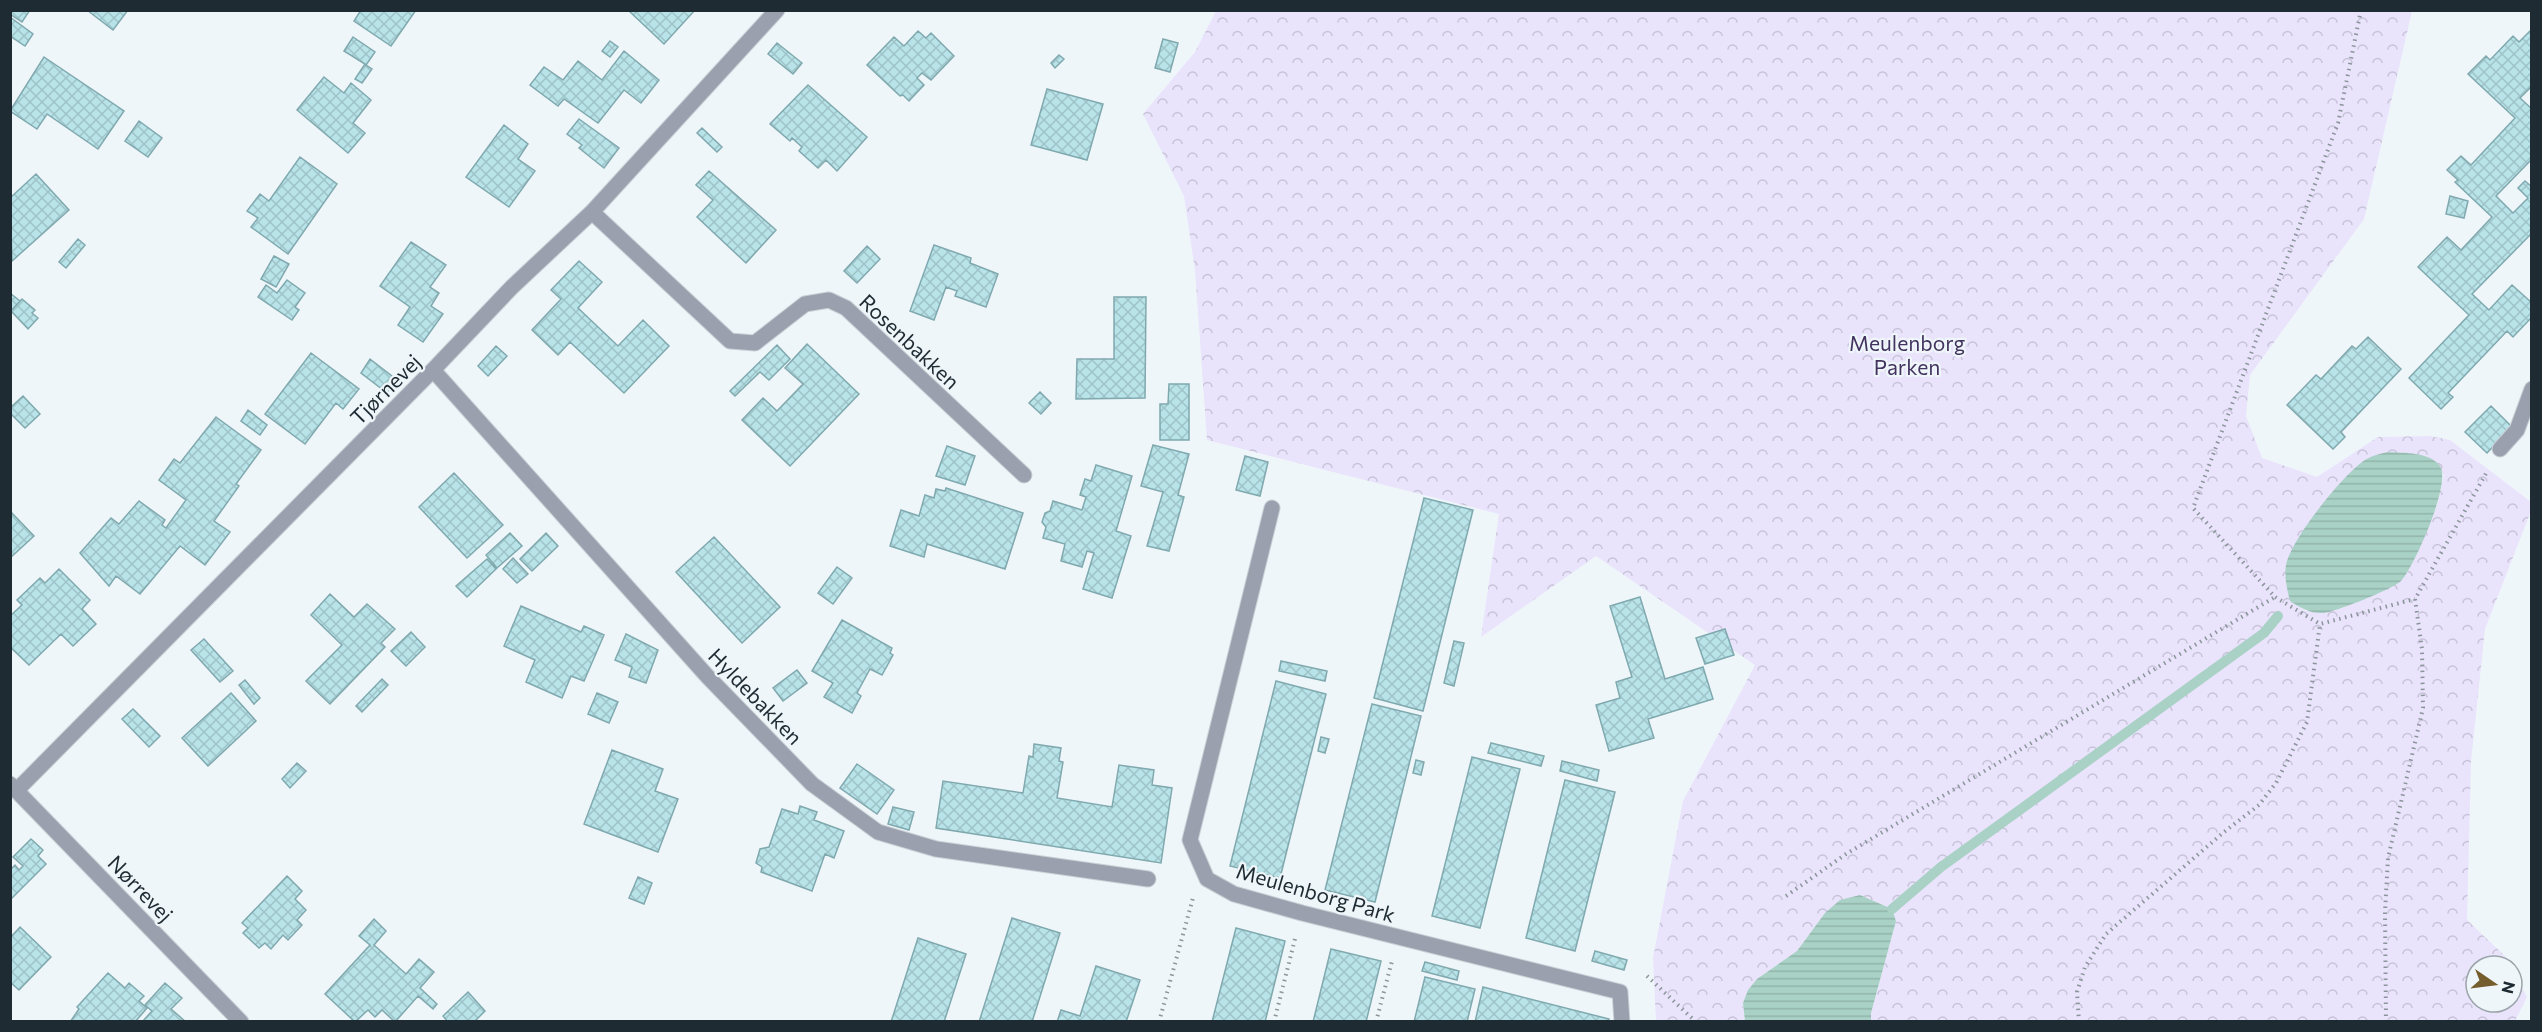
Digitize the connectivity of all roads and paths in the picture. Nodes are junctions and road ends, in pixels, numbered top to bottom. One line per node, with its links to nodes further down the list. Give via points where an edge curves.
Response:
1 (777, 10): 3 (street, Tjørnevej)
2 (2361, 10): 9 (path, via 2338,123 2193,508)
3 (592, 212): 4 (street, Tjørnevej, via 512,287); 7 (street, Rosenbakken, via 730,341 755,344 805,303 829,300 846,308)
4 (433, 370): 12 (street, Tjørnevej); 13 (street, Hyldebakken, via 708,677 812,784 878,832 936,849)
5 (2532, 389): 6 (street, via 2517,430)
6 (2500, 448): 10 (path)
7 (1024, 475)
8 (1272, 508): 14 (street, Meulenborg Park, via 1190,840)
9 (2275, 597): 11 (path); 15 (path, via 1846,854)
10 (2415, 599): 11 (path); 26 (path, via 2422,649 2423,708 2388,858)
11 (2320, 624): 25 (path, via 2307,722 2276,783 2259,805 2106,934 2093,951 2080,983)
12 (13, 787): 19 (street, Nørrevej)
13 (1148, 879)
14 (1207, 879): 16 (street, Meulenborg Park, via 1234,894); 20 (path, via 1195,892)
15 (1786, 896)
16 (1302, 913): 17 (street, Meulenborg Park); 21 (path)
17 (1398, 937): 22 (path); 23 (street, Meulenborg Park, via 1620,992)
18 (1647, 976): 24 (path)
19 (241, 1022)
20 (1159, 1022)
21 (1274, 1022)
22 (1376, 1022)
23 (1622, 1022)
24 (1696, 1022)
25 (2079, 1022)
26 (2386, 1022)

